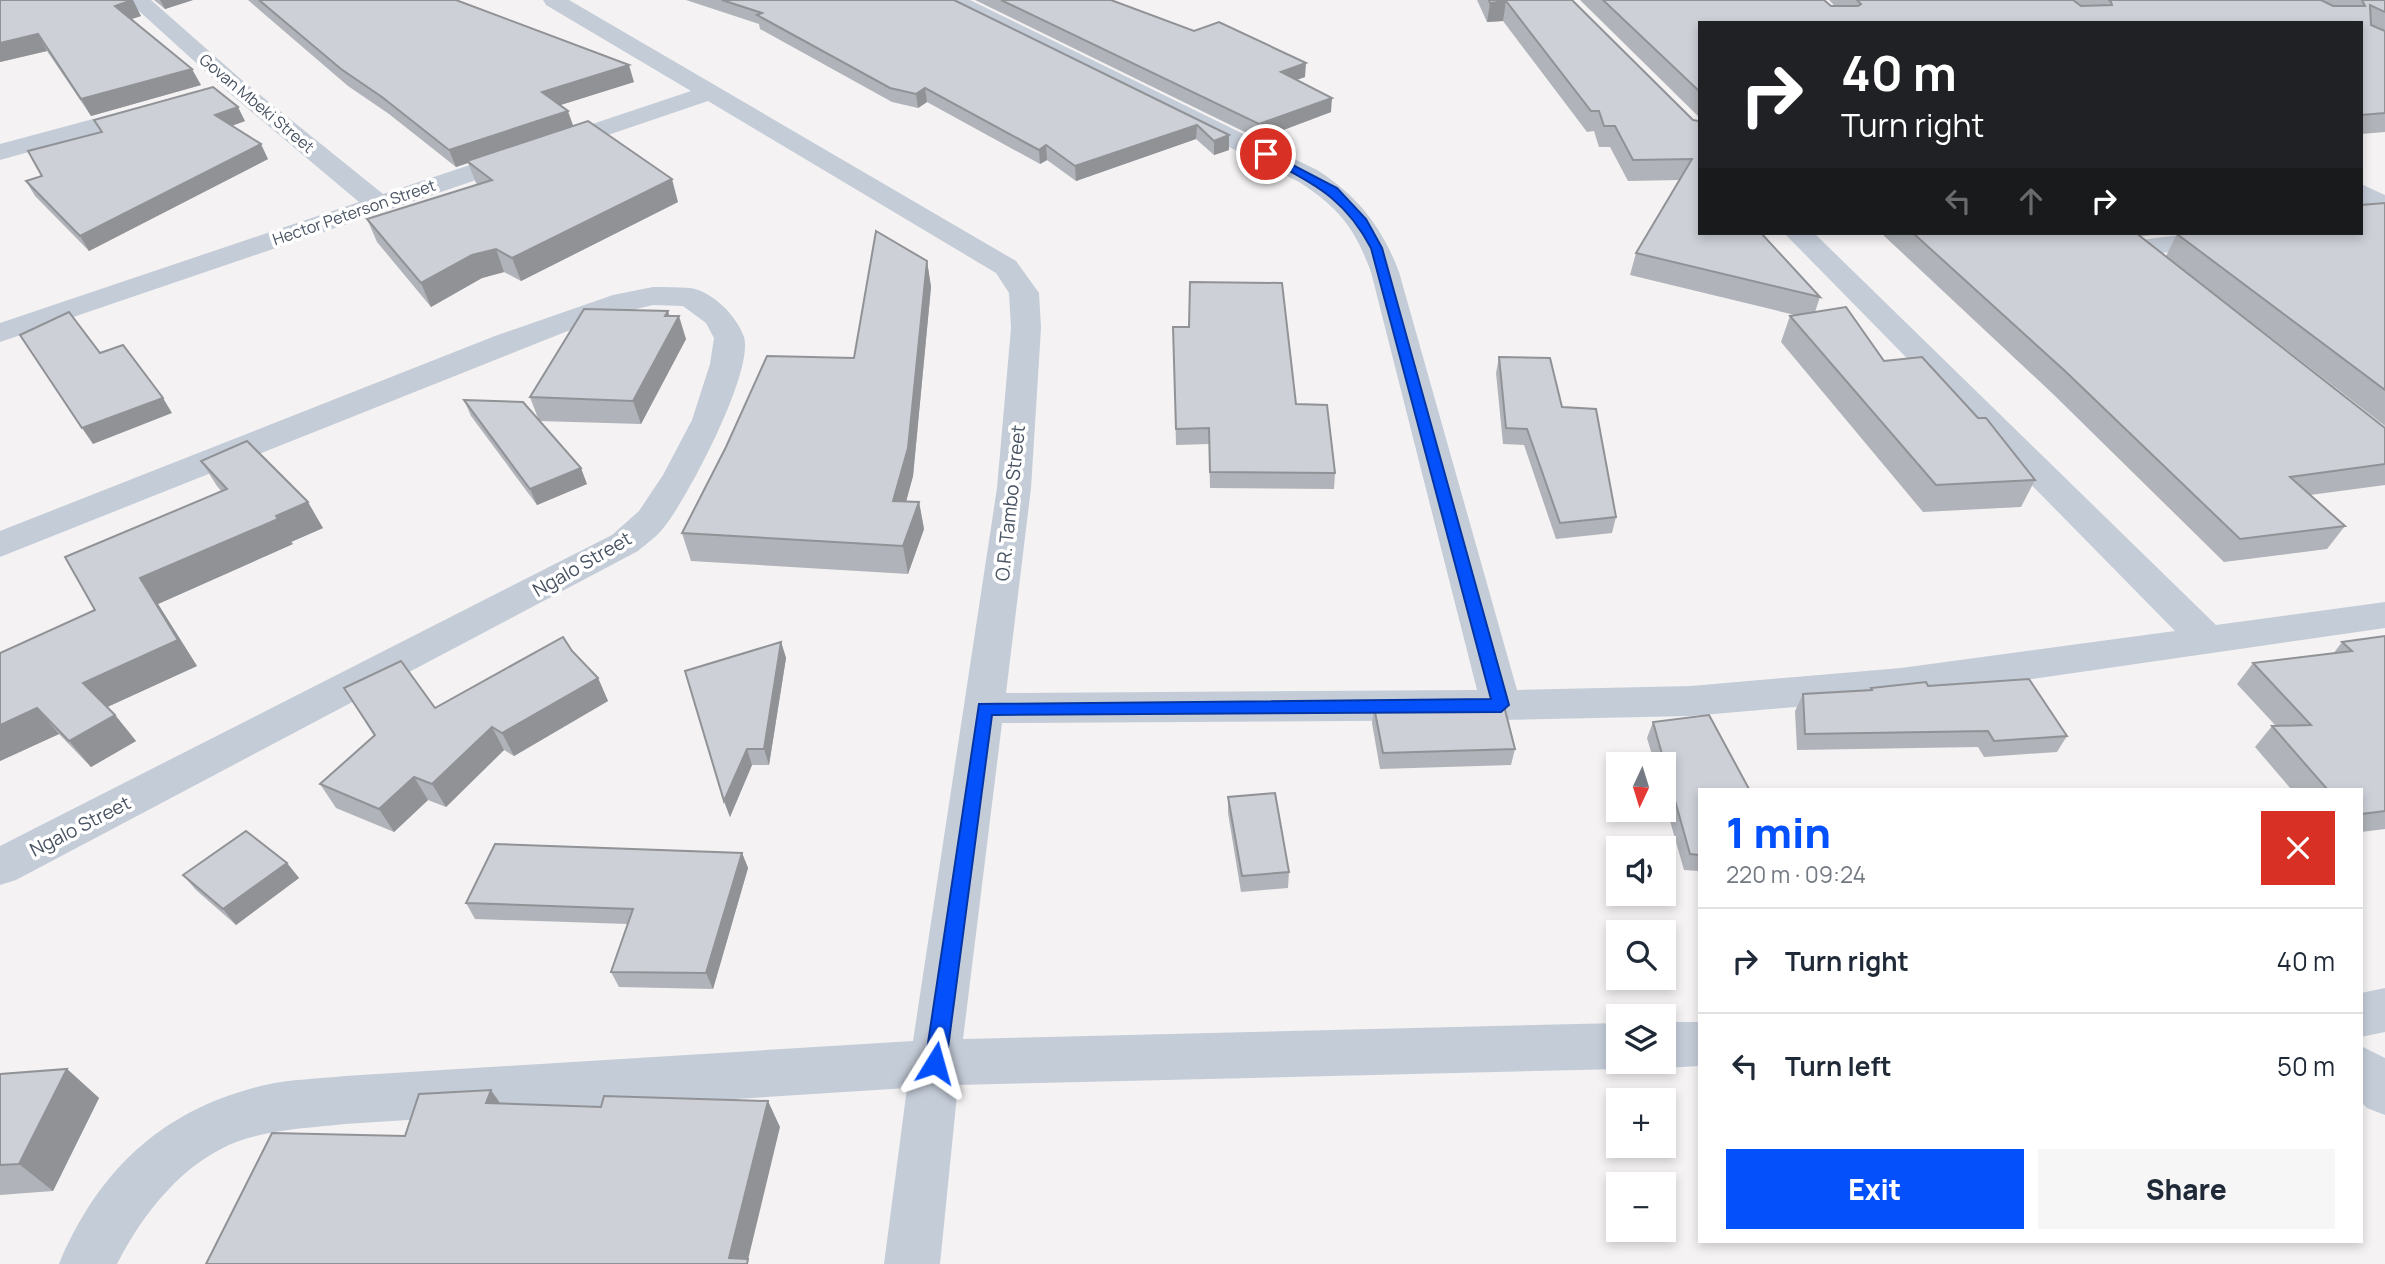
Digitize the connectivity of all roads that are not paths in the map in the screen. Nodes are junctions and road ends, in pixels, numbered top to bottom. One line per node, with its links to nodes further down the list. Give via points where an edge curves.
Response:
1 (138, 0): 4 (street, Govan Mbeki Street)
2 (554, 0): 5 (street, O.R. Tambo Street)
3 (953, 0): 22 (street, via 1308,176 1333,190 1357,214 1385,272)
4 (235, 86): 6 (street); 10 (street, Govan Mbeki Street)
5 (708, 93): 10 (street, Hector Peterson Street); 23 (street, O.R. Tambo Street, via 1006,267 1024,293 1026,328 1014,488)
6 (209, 94)
7 (170, 105): 8 (street)
8 (0, 152)
9 (2363, 193): 11 (street)
10 (378, 204): 18 (street, Hector Peterson Street)
11 (2385, 207)
12 (2385, 219): 13 (street)
13 (2363, 222)
14 (1800, 235): 21 (street)
15 (2226, 235): 16 (street)
16 (2125, 240): 17 (street)
17 (2168, 274)
18 (0, 333)
19 (0, 545): 24 (street, Ngalo Street, via 506,342 624,301 690,297 718,318 729,338 726,364 708,420 652,519 625,543)
20 (2385, 615): 21 (street)
21 (2208, 640): 22 (street, via 1793,693 1691,701)
22 (1501, 705): 23 (street)
23 (985, 708): 30 (street, O.R. Tambo Street)
24 (0, 867)
25 (2385, 1010): 26 (street)
26 (2363, 1015)
27 (1698, 1044): 28 (street)
28 (1676, 1045)
29 (1606, 1046): 30 (street)
30 (935, 1063): 33 (street, via 265,1109 218,1124 178,1145 133,1186); 34 (street, O.R. Tambo Street)
31 (2363, 1071): 32 (street)
32 (2385, 1091)
33 (87, 1264)
34 (912, 1264)

